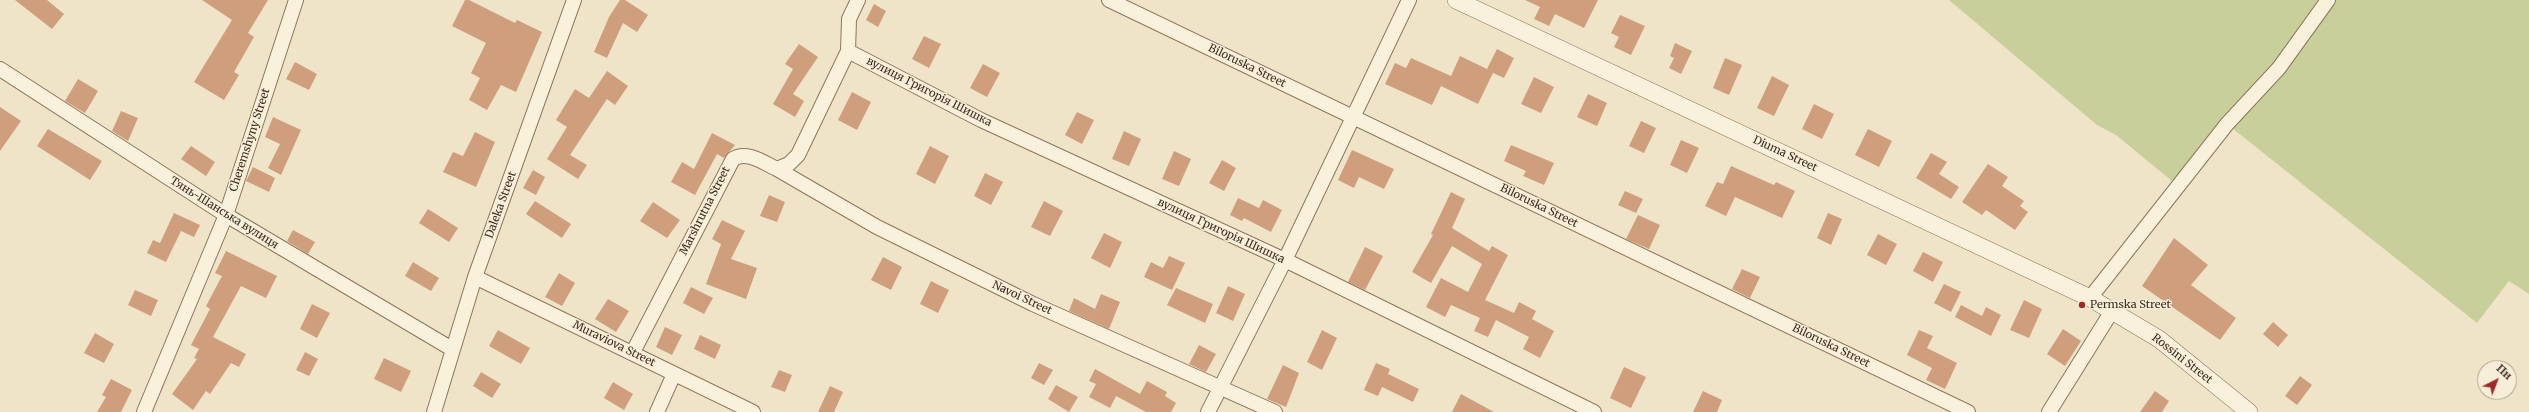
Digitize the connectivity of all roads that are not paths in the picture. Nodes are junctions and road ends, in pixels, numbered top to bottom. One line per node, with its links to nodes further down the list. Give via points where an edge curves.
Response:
1 (296, 0): 12 (street, Cheremshyny Street)
2 (574, 0): 14 (street, Daleka Street)
3 (858, 0): 8 (street, via 849,19)
4 (1109, 0): 10 (street, Biloruska Street)
5 (1409, 0): 10 (street)
6 (1456, 0): 15 (street, Diuma Street)
7 (2328, 0): 15 (street, via 2279,68 2227,124)
8 (848, 51): 11 (street, via 798,155 789,164); 13 (street, вулиця Григорія Шишка, via 981,120)
9 (0, 69): 12 (street, Тянь-Шанська вулиця)
10 (1354, 117): 13 (street); 29 (street, Biloruska Street)
11 (777, 170): 18 (street, Marshrutna Street, via 747,156 739,155 733,159); 20 (street, Navoi Street, via 877,227 1019,297)
12 (226, 215): 17 (street, Тянь-Шанська вулиця); 22 (street, Cheremshyny Street)
13 (1286, 260): 20 (street); 28 (street, вулиця Григорія Шишка)
14 (475, 277): 17 (street, Daleka Street); 18 (street, Muraviova Street)
15 (2090, 298): 16 (street, Diuma Street)
16 (2112, 311): 30 (street); 31 (street, Rossini Street, via 2159,339)
17 (452, 349): 23 (street, Daleka Street)
18 (632, 352): 19 (street, Muraviova Street)
19 (674, 374): 21 (street, Muraviova Street); 24 (street)
20 (1220, 386): 26 (street); 27 (street, Navoi Street)
21 (731, 408): 25 (street, Muraviova Street)
22 (144, 412)
23 (434, 412)
24 (657, 412)
25 (753, 412)
26 (1208, 412)
27 (1275, 412)
28 (1594, 412)
29 (1968, 412)
30 (2049, 412)
31 (2249, 412)

